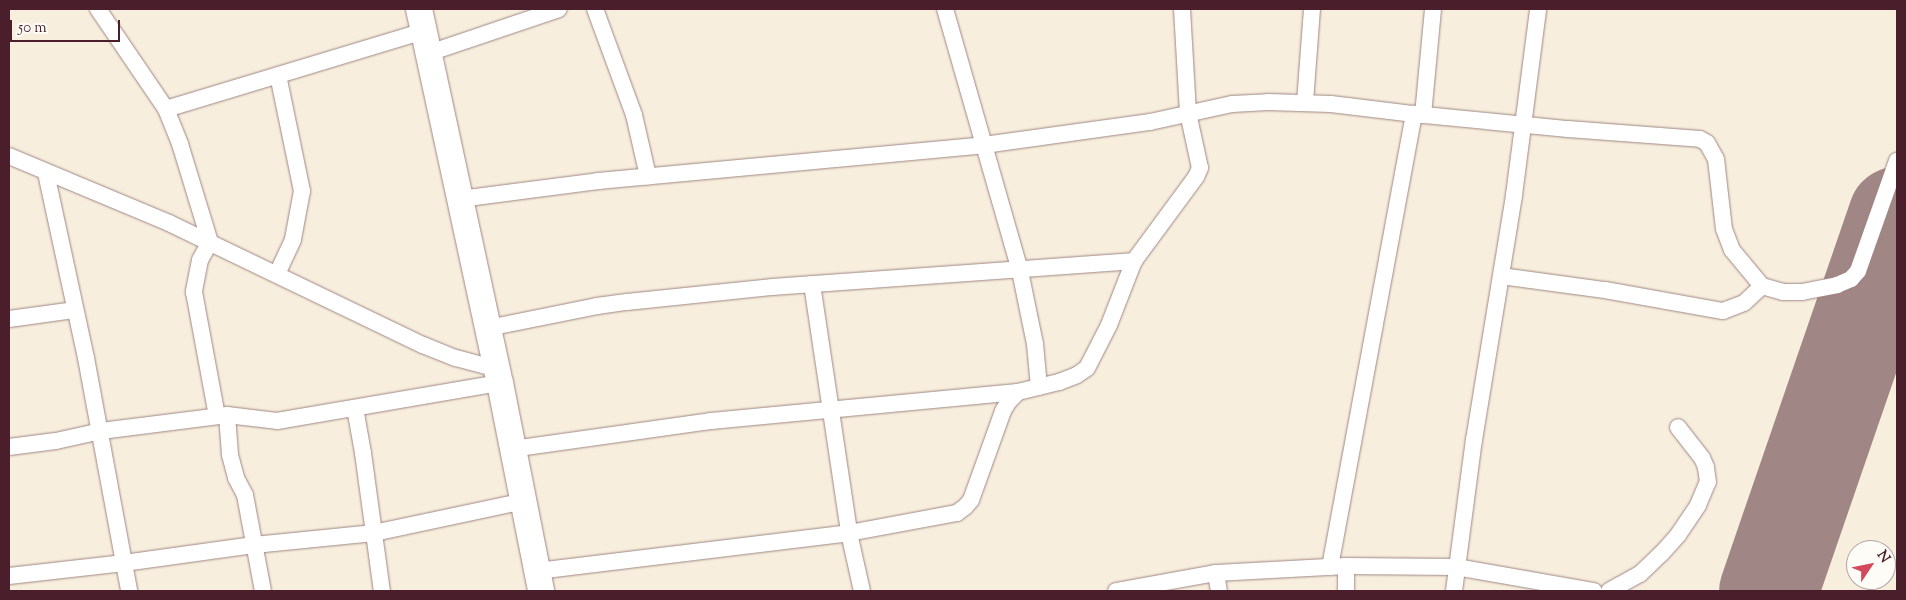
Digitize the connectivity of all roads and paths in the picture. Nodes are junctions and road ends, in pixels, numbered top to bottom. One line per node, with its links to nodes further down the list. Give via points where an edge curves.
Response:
1 (98, 9): 12 (street)
2 (559, 9): 9 (street)
3 (595, 9): 20 (street, via 634,115)
4 (945, 9): 16 (street)
5 (1182, 9): 13 (street)
6 (1312, 9): 11 (street)
7 (1433, 9): 14 (street)
8 (1538, 9): 15 (street)
9 (424, 31): 10 (street); 21 (main road)
10 (278, 75): 12 (street); 25 (street, via 302,191 293,239)
11 (1306, 102): 13 (street, via 1232,104); 14 (street)
12 (166, 110): 22 (street, via 180,144)
13 (1188, 113): 16 (street, via 1150,122); 23 (street, via 1200,168)
14 (1418, 115): 15 (street); 48 (street)
15 (1523, 124): 26 (street); 28 (street, via 1700,139 1707,143 1716,159 1727,241)
16 (984, 146): 20 (street); 24 (street)
17 (9, 156): 19 (street)
18 (1897, 161): 28 (street, via 1858,271 1851,279 1802,292 1783,292)
19 (46, 173): 22 (street); 29 (street)
20 (648, 176): 21 (street)
21 (460, 199): 31 (main road)
22 (210, 242): 25 (street); 37 (street, via 200,260 194,292)
23 (1134, 261): 24 (street); 33 (street, via 1109,326 1087,368 1077,375)
24 (1020, 271): 27 (street); 33 (street, via 1035,344)
25 (277, 274): 32 (street, via 423,345)
26 (1501, 276): 28 (street, via 1723,311 1744,303); 49 (street)
27 (812, 284): 31 (street, via 597,306); 36 (street)
28 (1762, 286)
29 (75, 310): 30 (street); 39 (street)
30 (9, 319)
31 (488, 328): 32 (main road)
32 (498, 376): 35 (street); 41 (main road)
33 (1038, 387): 34 (street)
34 (1018, 392): 36 (street); 44 (street, via 1003,411 965,507 957,513)
35 (355, 408): 37 (street, via 277,421); 43 (street)
36 (831, 410): 41 (street, via 710,421); 44 (street)
37 (222, 415): 39 (street); 45 (street, via 236,478 245,495)
38 (1678, 428): 62 (street, via 1702,458 1708,482 1698,505 1662,553 1640,574)
39 (101, 431): 40 (street); 46 (street)
40 (9, 447)
41 (512, 450): 42 (main road)
42 (524, 501): 43 (street); 52 (main road)
43 (374, 533): 45 (street); 55 (street)
44 (849, 533): 52 (street); 56 (street)
45 (254, 545): 46 (street); 54 (street)
46 (124, 563): 51 (street); 53 (street)
47 (1346, 566): 48 (street); 49 (street); 59 (street)
48 (1330, 567): 50 (street)
49 (1456, 567): 60 (street); 61 (street)
50 (1216, 573): 57 (street); 58 (street)
51 (9, 576)
52 (539, 581)
53 (130, 591)
54 (263, 591)
55 (382, 591)
56 (862, 591)
57 (1116, 591)
58 (1219, 591)
59 (1346, 591)
60 (1454, 591)
61 (1594, 591)
62 (1609, 591)

